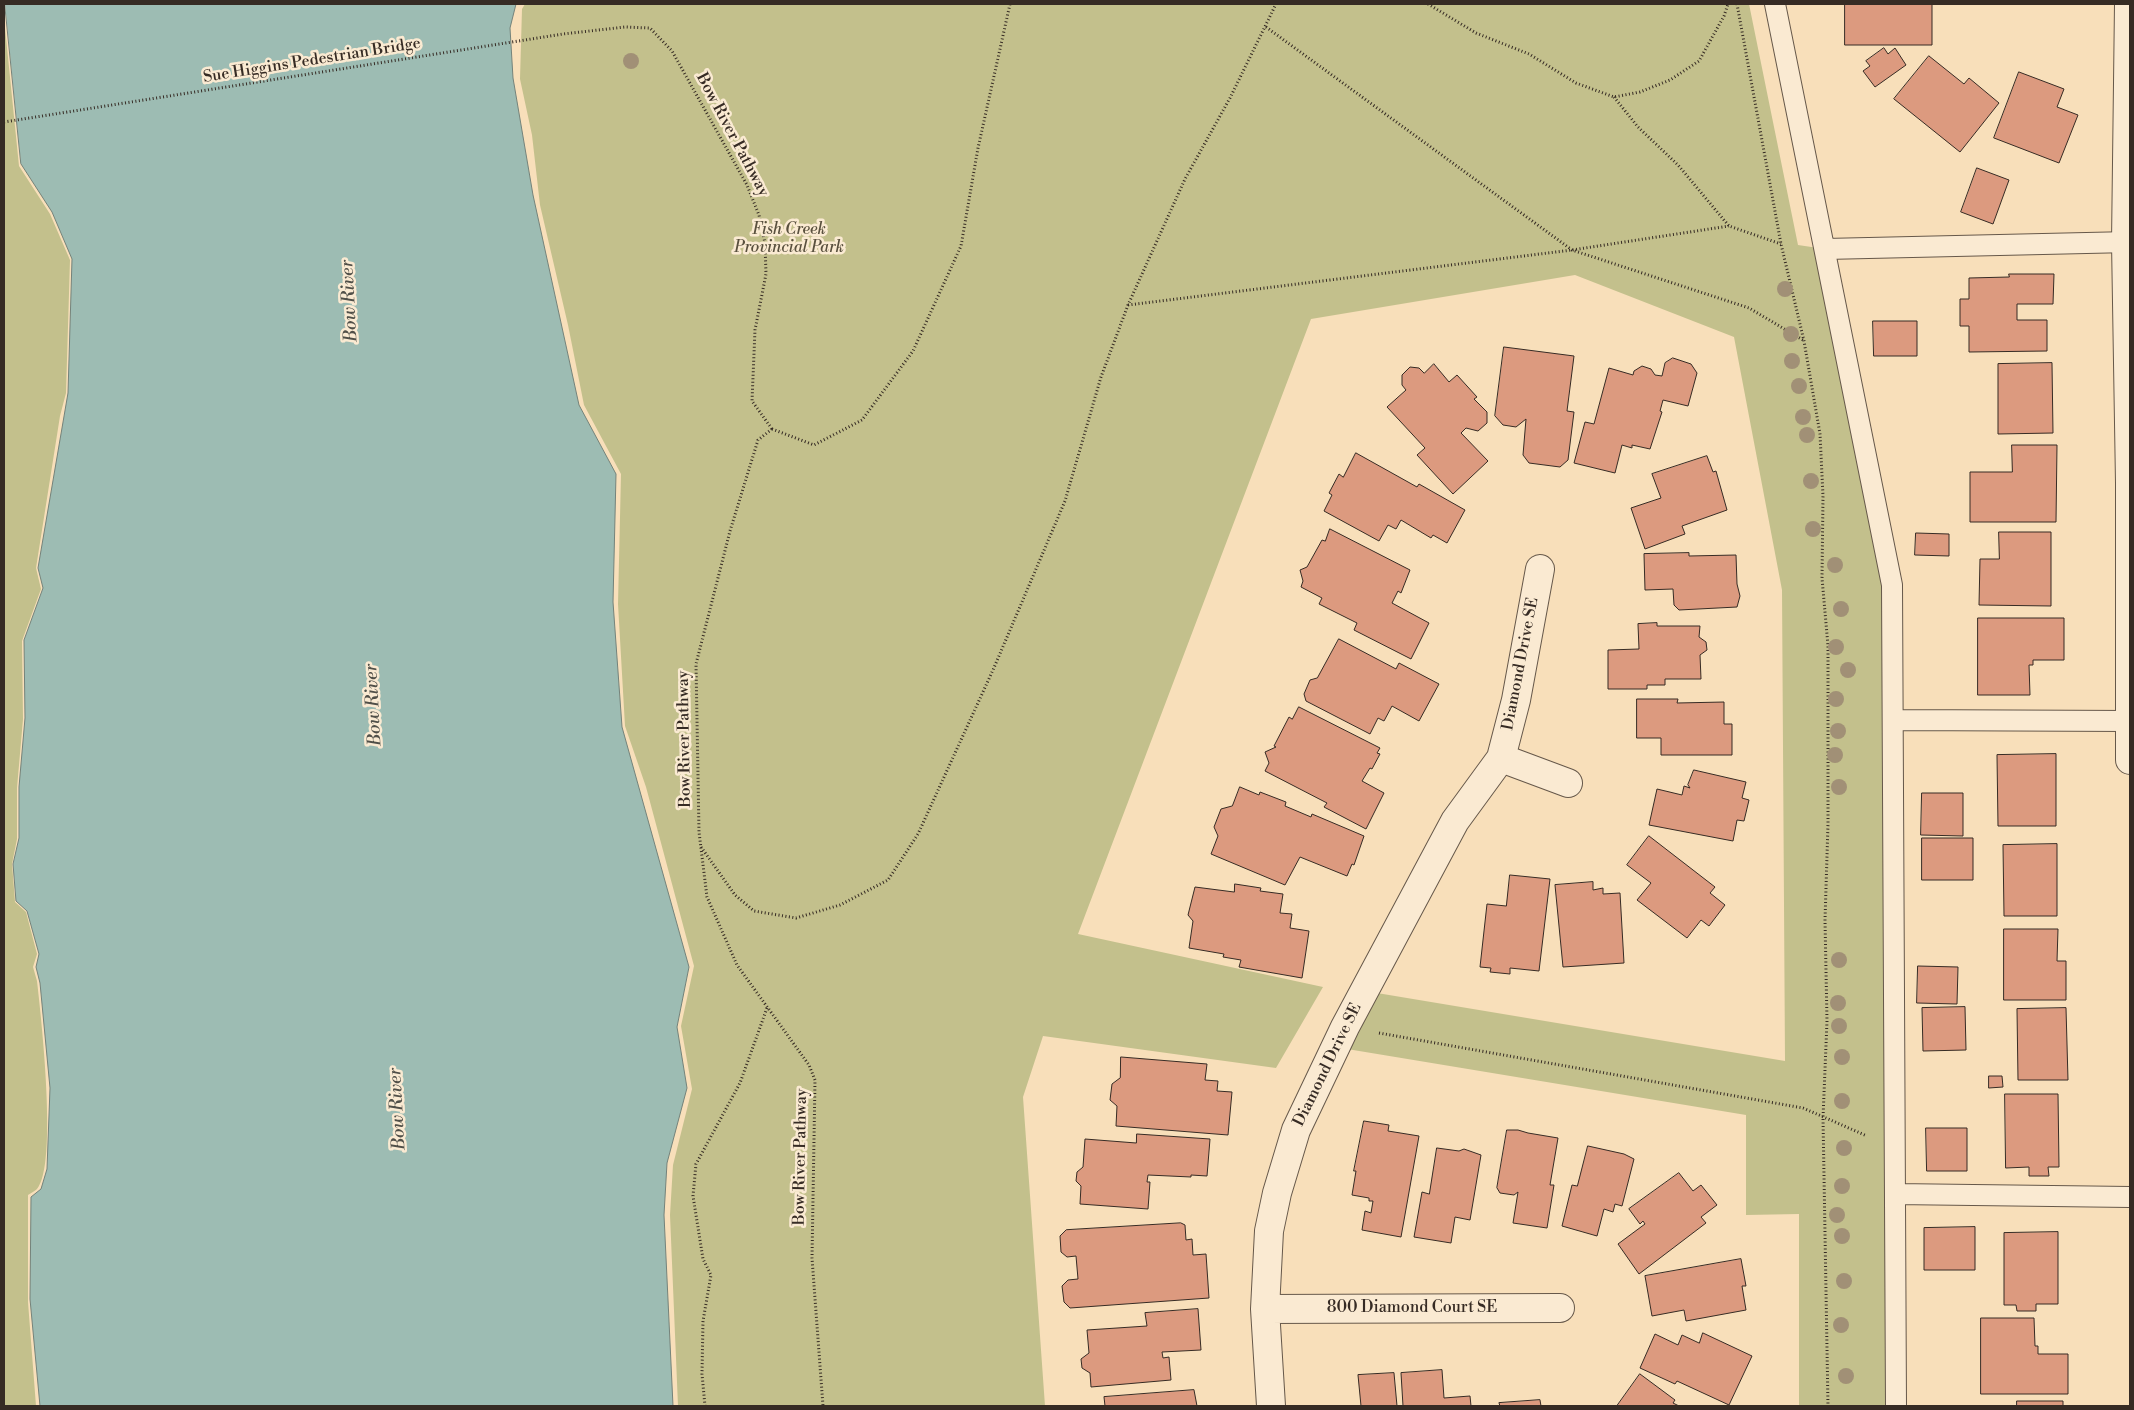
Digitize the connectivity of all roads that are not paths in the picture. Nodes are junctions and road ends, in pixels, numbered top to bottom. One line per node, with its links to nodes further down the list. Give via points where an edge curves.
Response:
1 (1775, 4): 4 (lane)
2 (2129, 4): 3 (street)
3 (2128, 242): 4 (lane); 5 (street)
4 (1825, 249): 7 (lane, via 1892,585)
5 (2130, 483): 8 (street)
6 (1540, 569): 9 (street, Diamond Drive SE, via 1516,700)
7 (1893, 720): 8 (lane); 12 (lane)
8 (2130, 720): 10 (street)
9 (1501, 758): 11 (street); 15 (street, Diamond Drive SE, via 1455,821 1345,1027 1296,1130 1269,1232)
10 (2130, 760)
11 (1568, 783)
12 (1895, 1194): 13 (lane); 17 (lane)
13 (2130, 1197)
14 (1560, 1308): 15 (street, 800 Diamond Court SE)
15 (1265, 1309): 16 (street, Diamond Drive SE)
16 (1271, 1406)
17 (1896, 1406)

